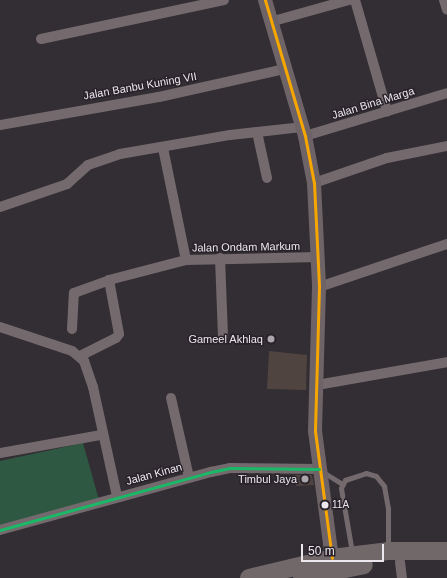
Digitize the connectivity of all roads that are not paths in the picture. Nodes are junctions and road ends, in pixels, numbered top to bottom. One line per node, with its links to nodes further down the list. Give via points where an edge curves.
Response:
1 (224, 0): 8 (street)
2 (265, 0): 7 (street)
3 (348, 0): 7 (street)
4 (354, 0): 11 (street)
5 (444, 0): 6 (street)
6 (447, 10)
7 (270, 22): 9 (street)
8 (41, 39)
9 (284, 69): 12 (street, Jalan Banbu Kuning VII, via 159,97); 13 (street)
10 (447, 93): 11 (street, Jalan Bina Marga)
11 (387, 111): 13 (street, Jalan Bina Marga)
12 (0, 126)
13 (304, 131): 14 (street, Jalan Bina Marga); 18 (street)
14 (257, 132): 16 (street, Jalan Bina Marga); 17 (street)
15 (447, 146): 18 (street, via 387,158 331,174)
16 (163, 148): 19 (street, Jalan Bina Marga, via 120,154 88,164 67,184); 23 (street)
17 (267, 178)
18 (314, 183): 21 (street)
19 (0, 207)
20 (447, 244): 25 (street)
21 (318, 257): 22 (street, Jalan Ondam Markum); 25 (street)
22 (220, 258): 23 (street, Jalan Ondam Markum); 28 (street)
23 (186, 260): 24 (street, Jalan Ondam Markum)
24 (108, 280): 27 (street, Jalan Ondam Markum, via 74,293); 29 (street, via 119,334 116,338)
25 (320, 287): 31 (street)
26 (0, 327): 29 (street)
27 (72, 329)
28 (223, 336)
29 (80, 356): 33 (street, via 93,387)
30 (447, 362): 31 (street)
31 (317, 385): 35 (street, via 315,431)
32 (171, 398): 36 (street)
33 (101, 435): 34 (street); 38 (street)
34 (0, 453)
35 (319, 469): 36 (street, Jalan Kinan, via 230,468); 37 (lane); 41 (street)
36 (189, 477): 38 (street, Jalan Kinan)
37 (342, 484): 43 (lane, via 366,473 376,476 384,486); 44 (lane)
38 (117, 496): 39 (street, Jalan Kinan)
39 (0, 530)
40 (447, 551): 43 (highway)
41 (332, 558): 44 (highway); 45 (highway)
42 (447, 562): 43 (highway)
43 (397, 564): 44 (highway)
44 (359, 566): 46 (highway)
45 (249, 578)
46 (302, 578)

